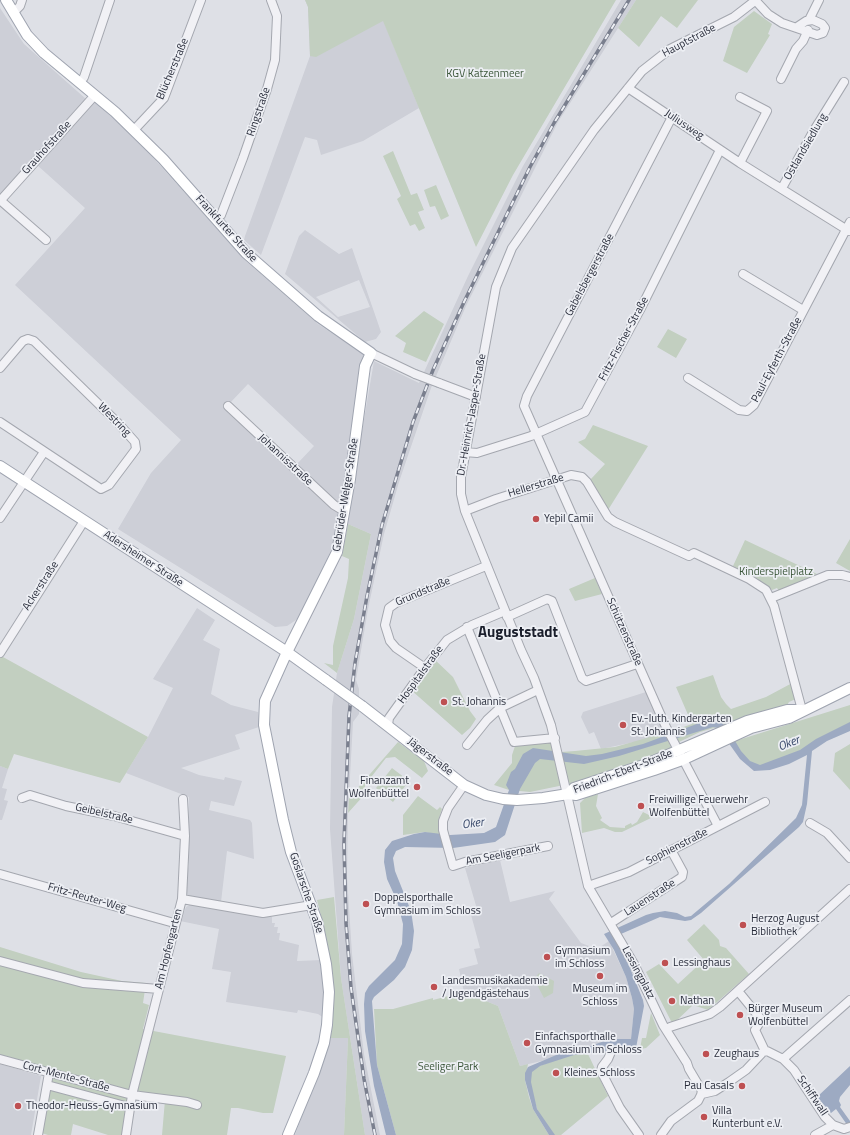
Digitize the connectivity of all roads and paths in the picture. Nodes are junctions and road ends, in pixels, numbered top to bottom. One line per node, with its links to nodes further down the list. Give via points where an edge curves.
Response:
1 (6, 0): 8 (main road, Frankfurter Straße)
2 (22, 0): 8 (street)
3 (110, 0): 13 (street, via 84,77)
4 (201, 0): 19 (street, Blücherstraße, via 164,98)
5 (271, 0): 24 (street, Ringstraße, via 277,16 275,60 243,158 221,215)
6 (756, 0): 10 (street, via 774,18); 15 (street, Hauptstraße, via 734,17 662,54 642,71)
7 (819, 0): 9 (street)
8 (13, 13): 13 (main road, Frankfurter Straße, via 39,48)
9 (809, 20): 10 (street); 11 (street, via 822,24 825,28 819,34)
10 (797, 28): 11 (street)
11 (808, 30): 12 (street)
12 (781, 79)
13 (80, 82): 16 (main road, Frankfurter Straße)
14 (844, 82): 22 (street, Ostlandsiedlung)
15 (628, 88): 18 (street, Juliusweg); 32 (street, Dr.-Heinrich-Jasper-Straße, via 564,172 508,257 496,287)
16 (95, 95): 19 (main road, Frankfurter Straße); 23 (street, Grauhofstraße)
17 (740, 97): 21 (street, via 767,111)
18 (672, 117): 20 (street, Juliusweg); 35 (street, Gabelsbergerstraße, via 527,396 524,406)
19 (134, 130): 24 (main road, Frankfurter Straße)
20 (720, 150): 21 (street, Juliusweg); 35 (street, Fritz-Fischer-Straße, via 640,310 585,412)
21 (740, 163): 22 (street, Juliusweg)
22 (782, 188): 25 (street, Ostlandsiedlung)
23 (0, 201): 26 (street)
24 (216, 219): 29 (main road, Frankfurter Straße, via 246,253 318,316)
25 (848, 228): 28 (street, Paul-Eyferth-Straße)
26 (46, 240)
27 (743, 274): 28 (street, Paul-Eyferth-Straße)
28 (803, 310): 31 (street, Paul-Eyferth-Straße, via 754,405 747,411 739,410)
29 (371, 353): 32 (street, Frankfurter Straße, bridge, via 415,374); 41 (main road, Gebrüder-Welger-Straße, via 365,366)
30 (0, 368): 36 (street, Westring, via 23,341 34,341 115,419 136,446 135,451 109,485 101,489)
31 (688, 378)
32 (476, 396): 37 (street, Dr.-Heinrich-Jasper-Straße)
33 (228, 406): 41 (street, Johannisstraße, via 334,505)
34 (0, 422): 36 (street, Westring)
35 (537, 434): 37 (street, Fritz-Fischer-Straße, via 478,453); 39 (street, Schützenstraße)
36 (44, 452): 40 (street)
37 (465, 452): 42 (street, Dr.-Heinrich-Jasper-Straße, via 460,486)
38 (0, 466): 40 (main road, Adersheimer Straße)
39 (557, 480): 42 (street, Hellerstraße); 47 (street, Hellerstraße, via 571,475 582,477 611,520 689,556 694,553 749,579 763,588); 52 (street, Schützenstraße)
40 (24, 482): 43 (street); 44 (main road, Adersheimer Straße)
41 (344, 511): 50 (main road, Gebrüder-Welger-Straße, via 335,558)
42 (465, 511): 45 (street, Dr.-Heinrich-Jasper-Straße)
43 (0, 518)
44 (84, 521): 50 (main road, Adersheimer Straße); 51 (street, Ackerstraße)
45 (486, 566): 48 (street, Dr.-Heinrich-Jasper-Straße); 53 (street, Grundstraße, via 389,608 385,625 390,641)
46 (850, 577): 47 (street, via 828,575)
47 (771, 598): 57 (street)
48 (506, 614): 49 (street, Hospitalstraße); 52 (street, Hospitalstraße, via 547,599 552,601 582,678 586,681); 55 (street, Dr.-Heinrich-Jasper-Straße)
49 (467, 627): 53 (street, Hospitalstraße, via 447,640); 56 (street)
50 (287, 652): 58 (main road, Jägerstraße, bridge); 77 (main road, Goslarsche Straße, via 265,701 264,725 291,852)
51 (0, 653)
52 (638, 664): 61 (street, Schützenstraße)
53 (425, 668): 58 (street, Hospitalstraße, via 389,718)
54 (850, 688): 57 (main road, Friedrich-Ebert-Straße)
55 (538, 690): 56 (street); 59 (street, Dr.-Heinrich-Jasper-Straße)
56 (500, 708): 59 (street, via 516,743); 60 (street)
57 (802, 710): 61 (main road, Friedrich-Ebert-Straße, via 787,710 721,736)
58 (388, 725): 62 (main road, Jägerstraße)
59 (555, 738): 63 (street, Dr.-Heinrich-Jasper-Straße)
60 (467, 745)
61 (680, 756): 63 (main road, Friedrich-Ebert-Straße, via 574,788); 68 (street, Schützenstraße)
62 (464, 785): 63 (main road, Jägerstraße, via 503,800); 70 (street, Am Seeligerpark, via 445,814 443,830 453,866)
63 (568, 794): 74 (street, Dr.-Heinrich-Jasper-Straße)
64 (22, 798): 69 (street, Geibelstraße, via 30,795)
65 (183, 799): 69 (street, Am Hopfengarten)
66 (765, 802): 68 (street, Sophienstraße)
67 (810, 823): 72 (street, via 827,833)
68 (718, 826): 71 (street, Sophienstraße)
69 (185, 836): 76 (street, Am Hopfengarten)
70 (548, 846)
71 (670, 850): 74 (street, Sophienstraße, via 629,872); 79 (street, Lauenstraße, via 683,872 682,876)
72 (850, 858)
73 (0, 874): 78 (street, Fritz-Reuter-Weg)
74 (588, 886): 79 (street, Dr.-Heinrich-Jasper-Straße)
75 (850, 889): 82 (street)
76 (182, 899): 77 (street, via 263,913); 78 (street, Am Hopfengarten)
77 (312, 905): 99 (main road, Goslarsche Straße, via 328,976 327,1025 314,1073)
78 (174, 923): 81 (street, Am Hopfengarten)
79 (612, 925): 84 (street, Lessingplatz)
80 (0, 960): 81 (street, via 83,983)
81 (159, 989): 92 (street, Am Hopfengarten)
82 (738, 991): 84 (street, via 710,1014); 85 (street, via 760,1018 755,1030)
83 (850, 1000): 88 (street)
84 (667, 1026): 91 (street, Lessingplatz)
85 (765, 1051): 88 (street); 91 (street, via 733,1080 715,1091)
86 (611, 1052): 100 (street, via 601,1071 620,1108)
87 (0, 1059): 89 (street, Cort-Mente-Straße)
88 (783, 1059): 95 (street, Schiffwall, via 794,1070)
89 (49, 1073): 90 (street); 92 (street, Cort-Mente-Straße)
90 (47, 1085): 94 (street, Cort-Mente-Straße); 97 (street)
91 (702, 1094): 101 (street, via 694,1105 671,1121)
92 (132, 1095): 93 (street); 94 (street, Am Hopfengarten)
93 (197, 1105)
94 (129, 1107): 98 (street, Am Hopfengarten)
95 (833, 1125): 96 (street, Schiffwall); 102 (street)
96 (847, 1130)
97 (38, 1135)
98 (126, 1135)
99 (288, 1135)
100 (639, 1135)
101 (661, 1135)
102 (815, 1135)

